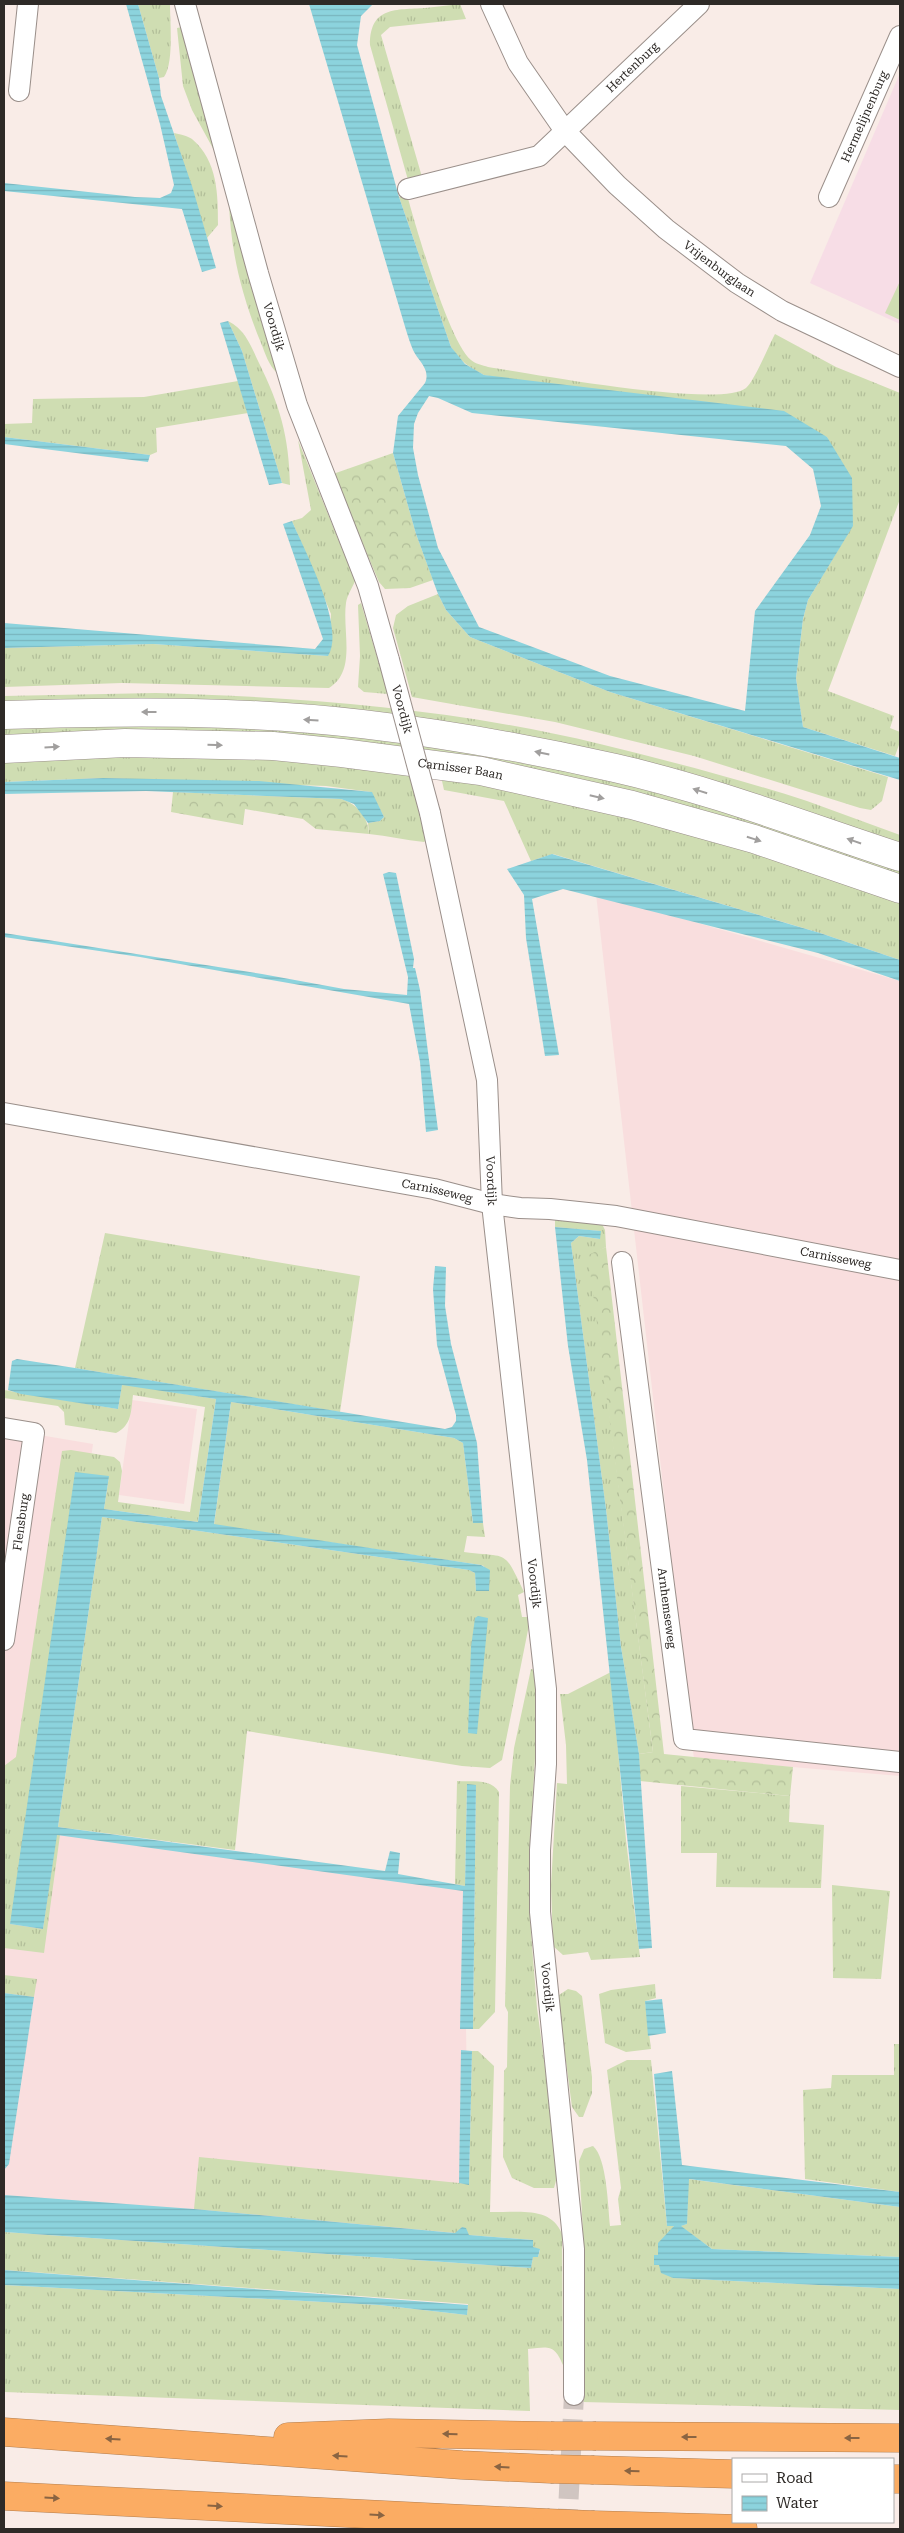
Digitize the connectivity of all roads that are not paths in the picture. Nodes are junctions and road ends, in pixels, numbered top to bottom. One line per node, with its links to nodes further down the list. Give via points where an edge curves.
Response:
1 (28, 4): 6 (street)
2 (185, 4): 16 (street, Voordijk, bridge, via 296,405 368,586 430,813 487,1080)
3 (491, 4): 7 (street, Vrijenburglaan, via 518,63)
4 (699, 4): 7 (street, Hertenburg)
5 (900, 36): 9 (street, Hermelijnenburg)
6 (19, 91)
7 (565, 131): 8 (street, via 539,156); 10 (street, Vrijenburglaan, via 617,185 666,229 737,283 782,311)
8 (408, 189)
9 (829, 197)
10 (900, 367)
11 (4, 715): 13 (main road, one-way to 11, via 692,788 616,768 471,739 360,724 233,714 80,712)
12 (4, 749): 14 (main road, Carnisser Baan, one-way to 14, via 125,743 273,746 481,771 632,805 754,839)
13 (900, 856)
14 (900, 889)
15 (4, 1113): 16 (street, Carnisseweg, via 434,1188)
16 (492, 1204): 18 (street, Carnisseweg, via 616,1216); 22 (street, Voordijk, via 546,1689 540,1912 574,2249)
17 (622, 1262): 21 (street, Arnhemseweg, via 684,1739)
18 (900, 1270)
19 (4, 1428): 20 (street, Flensburg, via 34,1433)
20 (4, 1640)
21 (900, 1762)
22 (574, 2395)
23 (4, 2432): 25 (highway, one-way to 23)
24 (900, 2438): 25 (highway, one-way to 25, bridge, via 389,2432)
25 (162, 2442): 26 (highway, one-way to 25, bridge, via 462,2465)
26 (732, 2474)
27 (4, 2496): 28 (highway, one-way to 28, bridge, via 547,2523)
28 (743, 2529)

